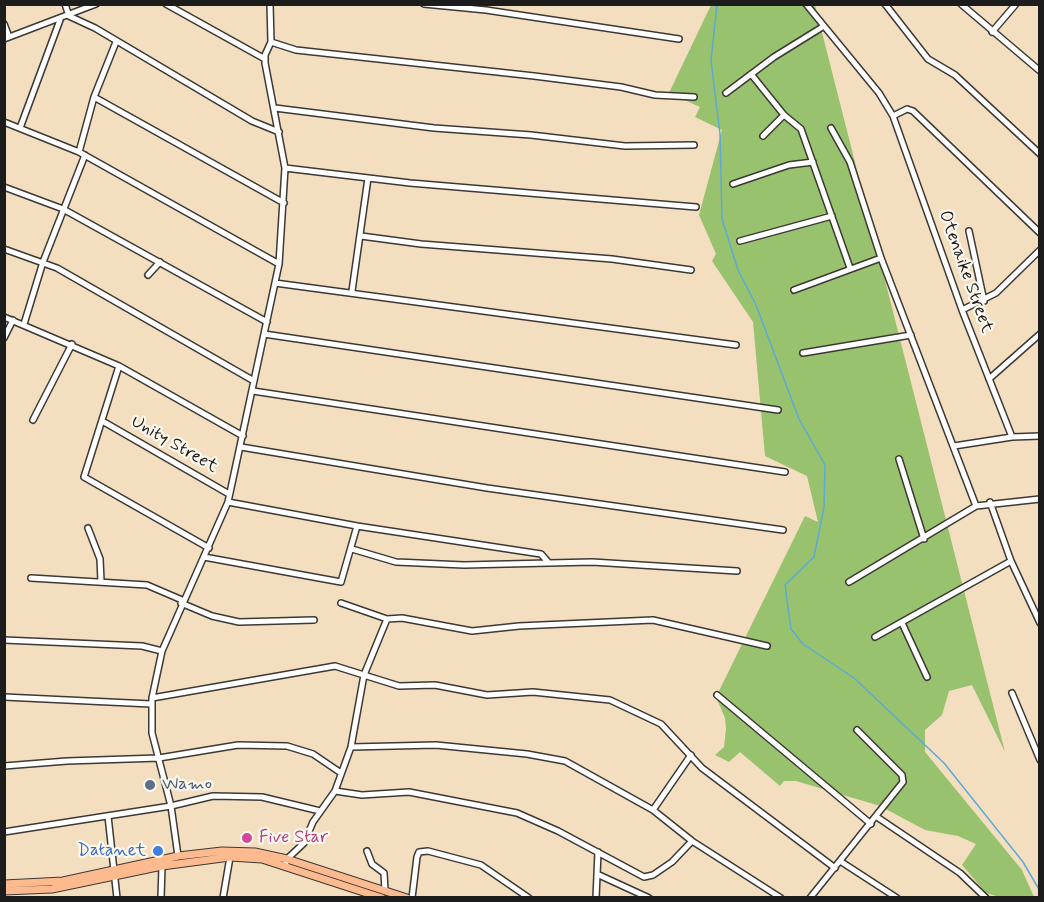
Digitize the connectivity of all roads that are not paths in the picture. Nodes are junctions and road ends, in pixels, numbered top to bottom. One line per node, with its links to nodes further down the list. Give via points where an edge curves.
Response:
1 (64, 4): 10 (street)
2 (96, 4): 10 (street)
3 (166, 4): 19 (street)
4 (270, 4): 18 (street)
5 (424, 4): 17 (street)
6 (806, 4): 13 (street, Otenaike Street)
7 (885, 4): 35 (street, via 928,59 955,75)
8 (961, 4): 14 (street)
9 (1016, 4): 14 (street)
10 (69, 16): 11 (street); 16 (street)
11 (60, 20): 15 (street); 29 (street)
12 (4, 24): 15 (street)
13 (824, 26): 21 (street); 27 (street, Otenaike Street)
14 (992, 32): 20 (street)
15 (7, 38)
16 (114, 38): 23 (street); 31 (street, via 257,124)
17 (679, 39)
18 (271, 42): 19 (street); 24 (street, via 296,50)
19 (265, 59): 25 (street)
20 (1040, 72)
21 (752, 74): 22 (street); 26 (street)
22 (726, 93)
23 (94, 97): 34 (street); 41 (street)
24 (694, 97)
25 (275, 108): 31 (street); 33 (street, via 625,146)
26 (784, 116): 32 (street); 36 (street, via 801,129)
27 (893, 116): 46 (street, via 907,109 913,111); 62 (street, Otenaike Street)
28 (4, 122): 29 (street)
29 (20, 128): 34 (street)
30 (831, 128): 51 (street, via 850,162)
31 (279, 132): 37 (street)
32 (763, 136)
33 (694, 145)
34 (82, 153): 43 (street); 54 (street)
35 (1040, 154)
36 (813, 162): 39 (street, via 789,165); 44 (street)
37 (285, 168): 38 (street); 41 (street)
38 (368, 178): 42 (street); 47 (street)
39 (733, 184)
40 (4, 187): 43 (street)
41 (284, 203): 54 (street)
42 (696, 207)
43 (63, 209): 52 (street); 53 (street)
44 (832, 216): 48 (street); 55 (street)
45 (969, 231): 61 (street)
46 (1040, 233)
47 (361, 236): 56 (street); 60 (street)
48 (740, 241)
49 (4, 249): 52 (street)
50 (1040, 250): 61 (street)
51 (881, 258): 55 (street); 69 (street)
52 (43, 262): 66 (street); 76 (street)
53 (160, 262): 57 (street); 65 (street)
54 (279, 264): 58 (street)
55 (850, 268): 59 (street)
56 (691, 270)
57 (148, 275)
58 (275, 283): 60 (street); 65 (street)
59 (794, 290)
60 (352, 291): 72 (street)
61 (984, 301): 62 (street)
62 (962, 310): 75 (street, Otenaike Street)
63 (4, 317): 64 (street)
64 (14, 320): 66 (street); 70 (street)
65 (267, 322): 67 (street)
66 (24, 324): 71 (street)
67 (264, 334): 76 (street); 78 (street)
68 (1040, 334): 75 (street)
69 (911, 335): 73 (street); 84 (street)
70 (4, 338)
71 (72, 344): 74 (street); 79 (street)
72 (736, 345)
73 (803, 353)
74 (119, 366): 80 (street); 81 (street)
75 (989, 379): 83 (street, Otenaike Street)
76 (254, 381): 77 (street)
77 (253, 391): 81 (street); 87 (street)
78 (778, 410)
79 (33, 420)
80 (104, 422): 88 (street, Unity Street); 97 (street, via 84,477)
81 (243, 436): 85 (street)
82 (1040, 436): 83 (street)
83 (1012, 437): 84 (street)
84 (954, 446): 92 (street)
85 (241, 447): 88 (street); 95 (street, via 487,488)
86 (899, 459): 96 (street)
87 (785, 472)
88 (229, 494): 90 (street)
89 (1040, 499): 91 (street)
90 (228, 502): 93 (street); 97 (street)
91 (990, 502): 92 (street); 100 (street)
92 (976, 506): 96 (street, via 945,522)
93 (357, 526): 98 (street); 101 (street, via 541,554)
94 (88, 528): 104 (street, via 101,562)
95 (783, 530)
96 (924, 539): 105 (street)
97 (209, 548): 99 (street)
98 (351, 549): 99 (street, via 340,582); 101 (street, via 396,561 464,565)
99 (204, 557): 106 (street)
100 (1011, 561): 110 (street); 111 (street)
101 (548, 562): 102 (street)
102 (737, 571)
103 (31, 578): 104 (street)
104 (101, 581): 106 (street, via 157,587)
105 (849, 582)
106 (182, 601): 109 (street, via 212,616 239,621); 115 (street)
107 (341, 603): 108 (street)
108 (387, 619): 114 (street, via 481,631 654,620); 116 (street)
109 (314, 620)
110 (1040, 622)
111 (902, 623): 112 (street); 117 (street)
112 (875, 637)
113 (4, 640): 115 (street, via 142,646)
114 (767, 646)
115 (162, 651): 121 (street)
116 (364, 675): 121 (street, via 330,666); 123 (street); 124 (street, via 399,686 435,685 487,695 533,692 610,700 661,724)
117 (927, 677)
118 (1012, 693): 126 (street)
119 (717, 695): 135 (street)
120 (4, 698): 121 (street)
121 (152, 701): 125 (street, via 152,733)
122 (857, 730): 134 (street, via 904,779)
123 (351, 747): 128 (street); 131 (street, via 436,745 565,761)
124 (691, 755): 131 (street); 145 (street, via 702,768)
125 (159, 758): 127 (street); 128 (street, via 238,745 287,746 313,754); 130 (street)
126 (1040, 760)
127 (4, 766)
128 (341, 773): 129 (street)
129 (335, 791): 132 (street); 139 (street, via 362,795 409,792 504,810 530,817)
130 (171, 806): 132 (street, via 236,795 279,800); 133 (street); 140 (street)
131 (653, 810): 137 (street)
132 (320, 811): 143 (street, via 304,843)
133 (108, 816): 136 (street); 146 (street)
134 (877, 817): 135 (street); 161 (street, via 960,873)
135 (872, 824): 142 (street)
136 (4, 832)
137 (692, 841): 139 (street, via 653,875 644,876); 158 (street)
138 (367, 851): 150 (street, via 372,864 384,873)
139 (598, 852): 147 (street)
140 (178, 856): 143 (main road, via 255,852); 146 (main road)
141 (230, 857): 143 (main road); 144 (main road); 153 (street)
142 (840, 861): 145 (street); 160 (street)
143 (286, 863): 150 (main road)
144 (162, 866): 146 (main road); 152 (street)
145 (834, 868): 159 (street)
146 (115, 872): 148 (main road, via 63,881); 149 (main road, via 52,889); 151 (street)
147 (599, 875): 156 (street); 157 (street)
148 (4, 884)
149 (9, 894)
150 (383, 894): 154 (main road)
151 (117, 897)
152 (161, 897)
153 (223, 897)
154 (409, 897): 155 (street, via 419,852 428,851 481,866)
155 (529, 897)
156 (596, 897)
157 (649, 897)
158 (781, 897)
159 (810, 897)
160 (897, 897)
161 (986, 897)

